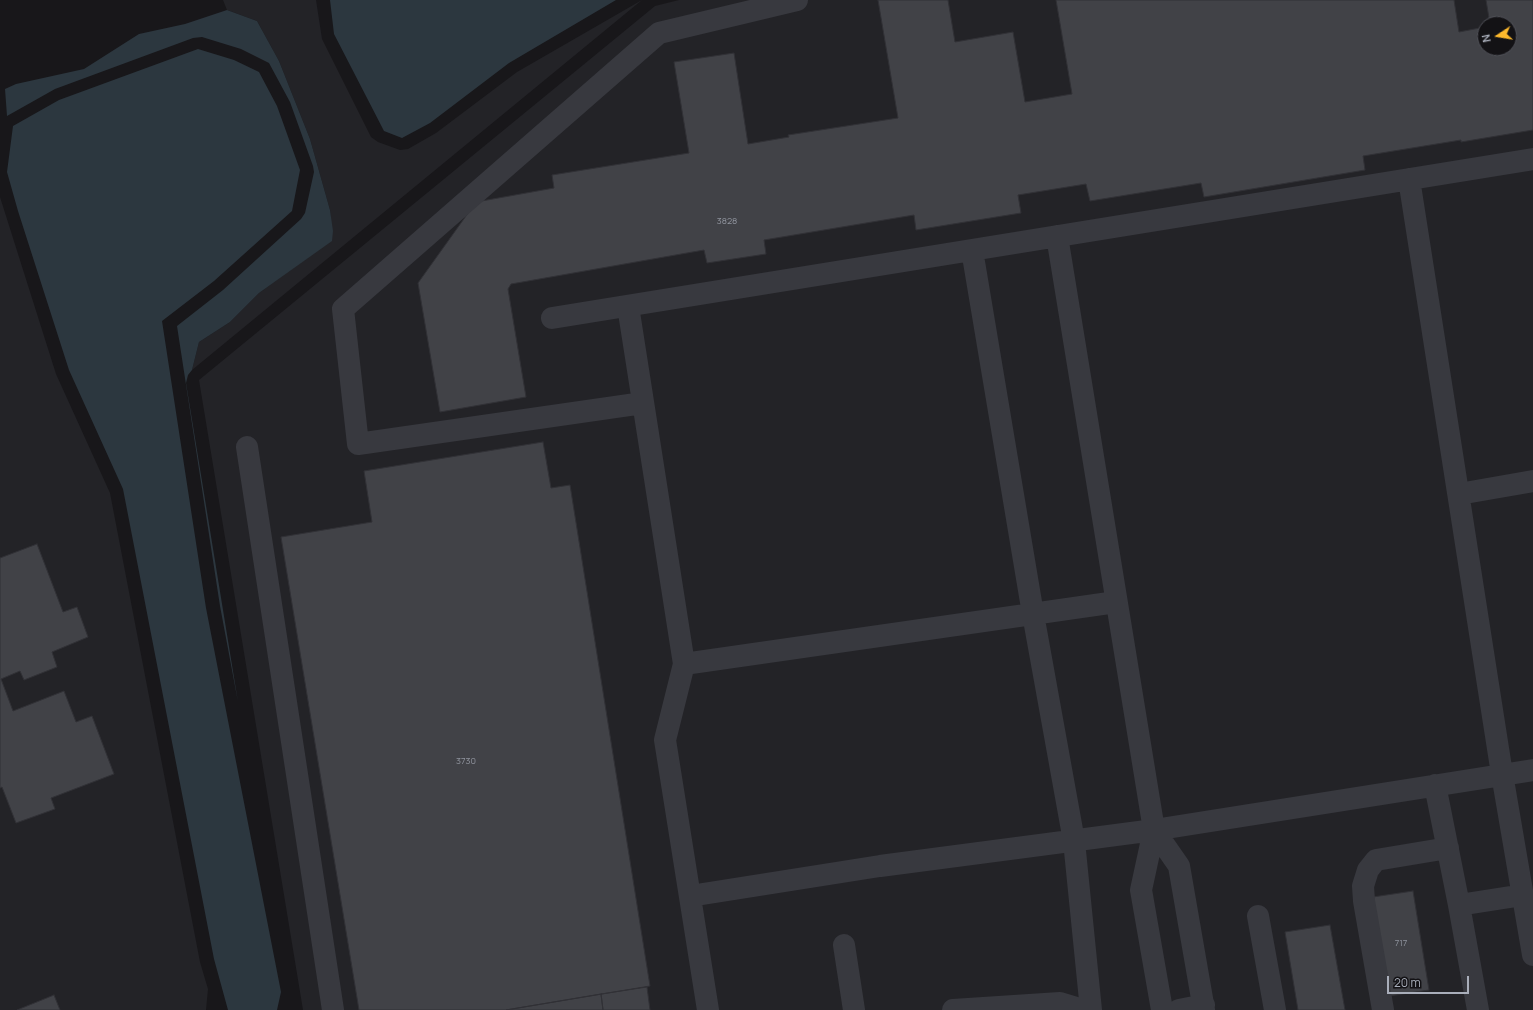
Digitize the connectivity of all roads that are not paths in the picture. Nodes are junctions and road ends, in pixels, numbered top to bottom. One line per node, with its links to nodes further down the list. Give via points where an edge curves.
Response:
1 (797, 0): 8 (lane, via 659,32 343,309 358,444)
2 (1533, 159): 3 (lane)
3 (1409, 179): 4 (lane); 11 (lane)
4 (1057, 236): 5 (lane); 12 (lane)
5 (972, 250): 6 (lane); 13 (lane)
6 (628, 306): 7 (lane); 8 (lane)
7 (552, 318)
8 (643, 403): 14 (lane)
9 (246, 447): 28 (lane)
10 (1533, 481): 11 (lane)
11 (1459, 494): 16 (lane)
12 (1116, 602): 13 (lane); 18 (lane)
13 (1033, 614): 14 (lane); 19 (lane)
14 (684, 664): 22 (lane, via 665,740)
15 (1533, 770): 16 (lane)
16 (1502, 774): 17 (lane); 21 (lane)
17 (1435, 785): 18 (lane); 20 (lane)
18 (1154, 830): 19 (lane); 27 (lane, via 1179,866); 34 (lane, via 1141,890)
19 (1074, 841): 22 (lane, via 880,866); 33 (lane)
20 (1448, 848): 23 (lane); 37 (lane, via 1376,860 1368,870 1364,901)
21 (1523, 895): 23 (lane); 26 (lane)
22 (690, 896): 29 (lane)
23 (1459, 906): 38 (lane)
24 (1258, 916): 36 (lane)
25 (844, 945): 30 (lane)
26 (1533, 955)
27 (1204, 1008): 35 (lane)
28 (332, 1010)
29 (708, 1010)
30 (854, 1010)
31 (953, 1010): 32 (lane, via 1060,1003)
32 (1083, 1010)
33 (1091, 1010)
34 (1162, 1010)
35 (1179, 1010)
36 (1275, 1010)
37 (1383, 1010)
38 (1478, 1010)

